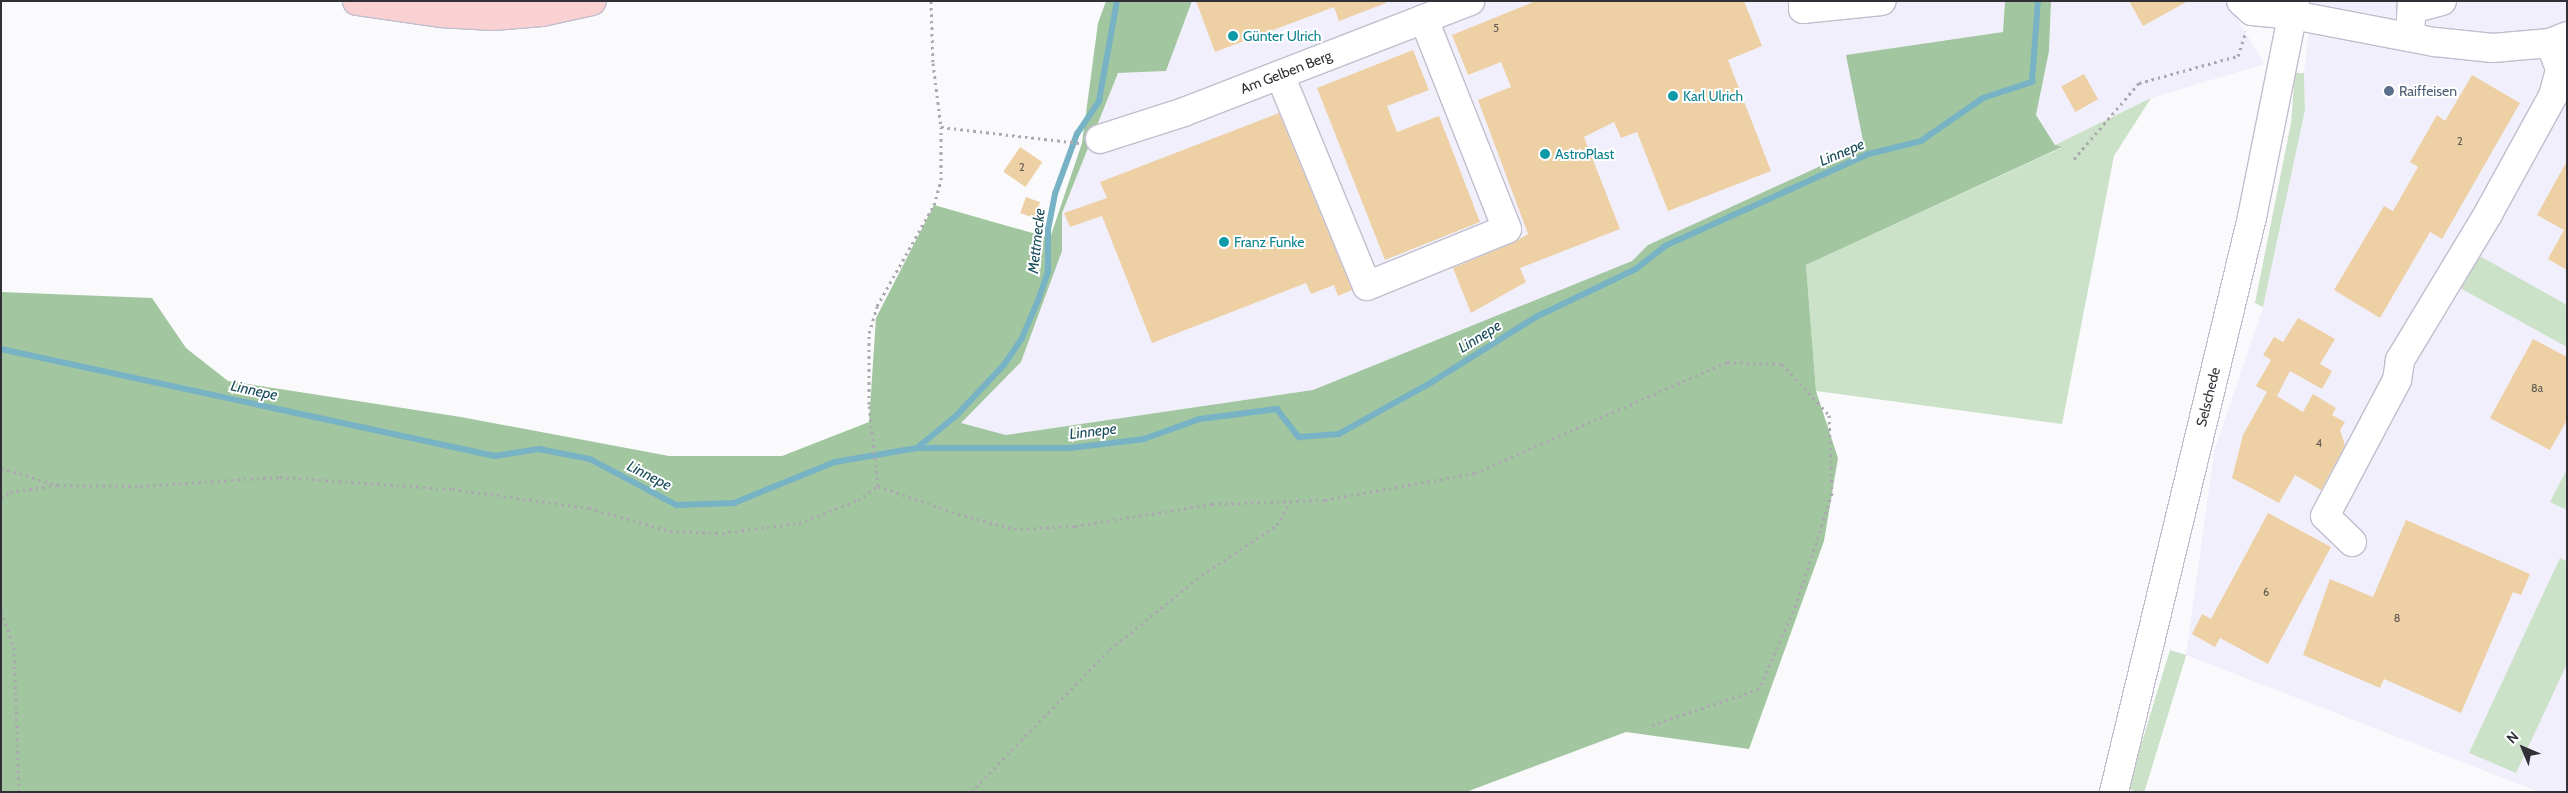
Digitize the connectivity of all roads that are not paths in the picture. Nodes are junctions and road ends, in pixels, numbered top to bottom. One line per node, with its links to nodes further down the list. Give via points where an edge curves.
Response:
1 (358, 1): 2 (main road, via 440,13 494,16 542,12)
2 (592, 1)
3 (1470, 1): 10 (street, Am Gelben Berg)
4 (1803, 1): 5 (street, via 1803,9)
5 (1882, 1)
6 (2442, 1): 7 (street)
7 (2412, 5): 11 (street)
8 (2247, 6): 9 (street)
9 (2294, 8): 11 (street); 16 (street, Selschede, via 2252,218)
10 (1424, 19): 13 (street, Am Gelben Berg); 13 (street, via 1507,229 1367,286)
11 (2410, 37): 12 (street, via 2493,48)
12 (2558, 40): 15 (street, via 2560,69 2553,96 2488,214 2400,360 2398,380 2326,516)
13 (1280, 75): 14 (street, Am Gelben Berg, via 1184,112)
14 (1091, 141)
15 (2352, 542)
16 (2114, 792)

